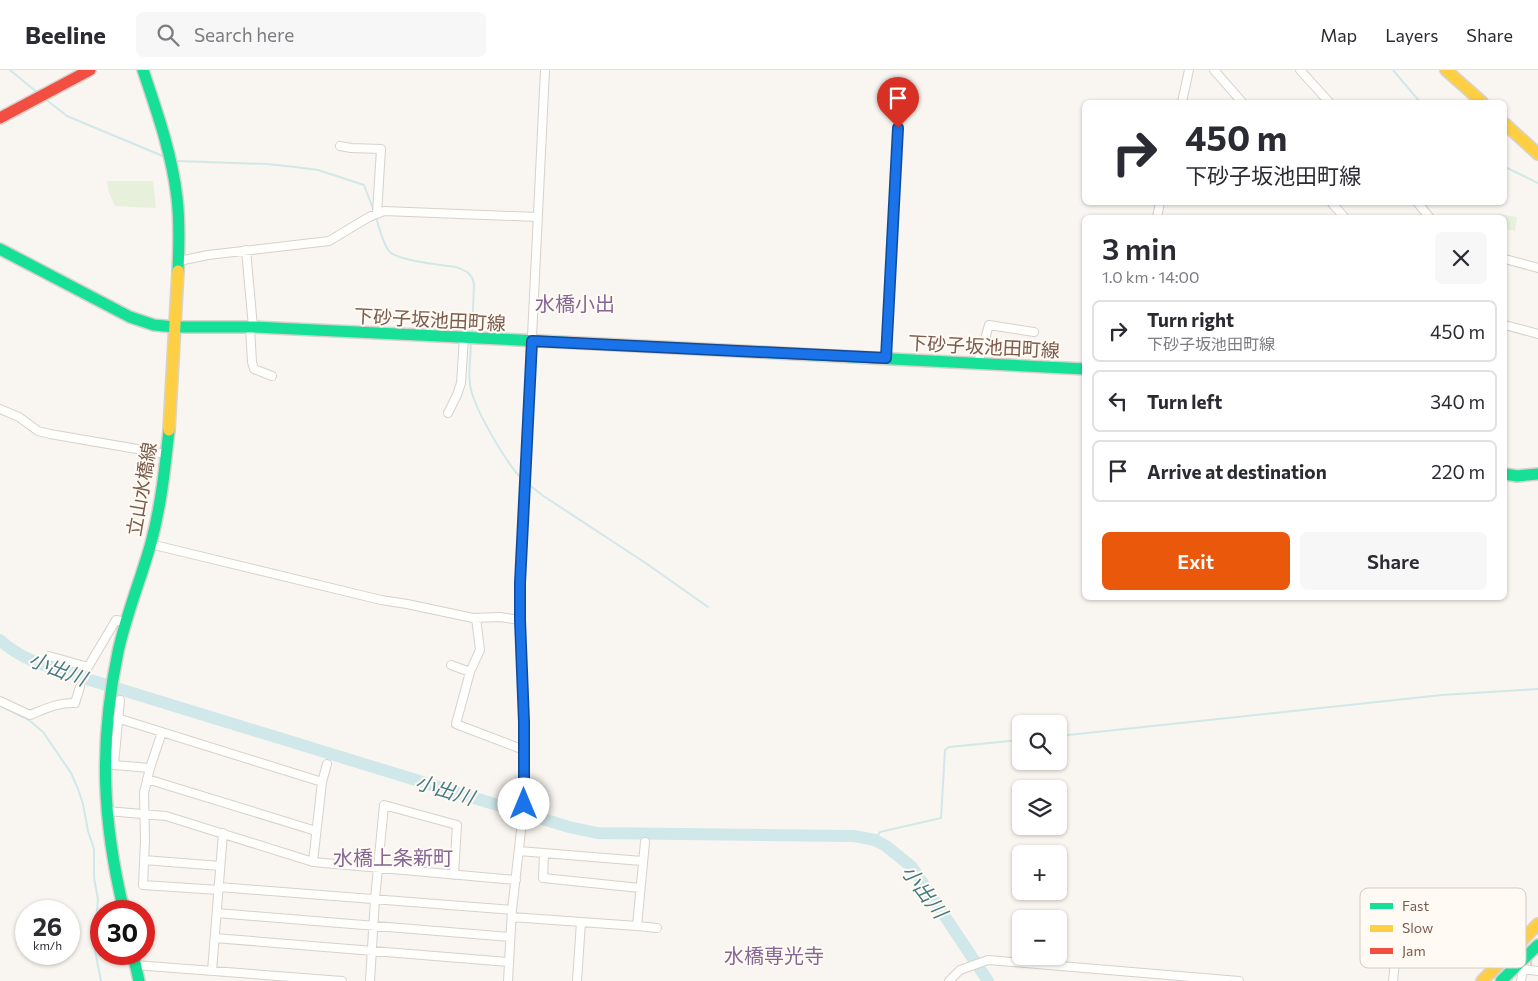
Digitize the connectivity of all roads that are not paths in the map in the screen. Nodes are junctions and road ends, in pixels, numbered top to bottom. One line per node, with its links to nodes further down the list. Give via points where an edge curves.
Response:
1 (90, 70): 13 (main road)
2 (142, 70): 26 (main road, 立山水橋線, via 172,168 177,197)
3 (544, 70): 22 (street)
4 (1189, 70): 8 (street)
5 (1214, 70): 9 (street)
6 (1300, 70): 10 (street)
7 (1446, 70): 11 (main road)
8 (1182, 100)
9 (1240, 100)
10 (1327, 100)
11 (1480, 100)
12 (900, 113): 35 (street)
13 (0, 118)
14 (1507, 126): 16 (main road)
15 (340, 146): 19 (street, via 381,149)
16 (1538, 154)
17 (1334, 205): 20 (street)
18 (1419, 205): 21 (street)
19 (377, 213): 22 (street); 24 (street, via 329,241)
20 (1342, 215)
21 (1428, 215)
22 (537, 217): 34 (street)
23 (0, 249): 29 (main road, 下砂子坂池田町線, via 130,317 154,325)
24 (246, 250): 26 (street); 30 (street)
25 (1507, 260): 27 (street)
26 (179, 261): 29 (main road, 立山水橋線)
27 (1538, 268)
28 (1507, 326): 32 (street)
29 (175, 327): 30 (main road, 下砂子坂池田町線); 41 (main road, 立山水橋線)
30 (252, 328): 33 (main road, 下砂子坂池田町線); 38 (street, via 254,369)
31 (1034, 332): 36 (street, via 989,325)
32 (1538, 334)
33 (464, 338): 34 (main road, 下砂子坂池田町線); 40 (street, via 461,383)
34 (532, 341): 35 (main road, 下砂子坂池田町線); 46 (street)
35 (886, 358): 36 (main road, 下砂子坂池田町線)
36 (978, 363): 37 (main road, 下砂子坂池田町線)
37 (1082, 369)
38 (272, 376)
39 (0, 409): 41 (street, via 44,433)
40 (448, 413)
41 (166, 454): 44 (main road, 立山水橋線)
42 (1507, 474): 43 (main road)
43 (1538, 474)
44 (150, 544): 45 (street, via 381,600); 47 (main road, 立山水橋線)
45 (476, 618): 46 (street); 50 (street, via 480,650)
46 (520, 620): 56 (street)
47 (126, 622): 48 (street, via 116,620 88,667); 52 (main road, 立山水橋線, via 113,680)
48 (49, 656)
49 (452, 665): 50 (street)
50 (470, 672): 56 (street, via 456,724)
51 (80, 687): 53 (street, via 76,703 57,704 30,715)
52 (115, 698): 54 (street); 61 (main road, 立山水橋線, via 106,744)
53 (0, 701)
54 (117, 718): 55 (street); 58 (street, via 114,765)
55 (162, 732): 58 (street); 60 (street)
56 (524, 750): 66 (street, via 524,804)
57 (327, 764): 60 (street)
58 (150, 768): 59 (street)
59 (147, 778): 62 (street); 63 (street)
60 (322, 782): 63 (street)
61 (107, 811): 62 (street); 78 (main road, 立山水橋線, via 113,865)
62 (144, 814): 64 (street, via 166,816); 68 (street)
63 (316, 831): 70 (street)
64 (222, 833): 70 (street); 71 (street)
65 (645, 842): 69 (street)
66 (519, 851): 67 (street); 74 (street)
67 (544, 854): 69 (street); 75 (street, via 543,878)
68 (144, 860): 71 (street); 76 (street, via 143,885)
69 (642, 861): 75 (street)
70 (313, 862): 72 (street)
71 (220, 866): 76 (street)
72 (378, 868): 73 (street); 73 (street, via 384,805 457,825); 77 (street)
73 (454, 875): 74 (street)
74 (516, 880): 80 (street)
75 (640, 888): 84 (street)
76 (219, 889): 77 (street); 79 (street)
77 (375, 899): 80 (street); 83 (street)
78 (121, 900)
79 (217, 913): 83 (street); 88 (street)
80 (512, 913): 81 (street); 87 (street)
81 (581, 922): 84 (street); 104 (street)
82 (1538, 924): 86 (main road)
83 (373, 925): 87 (street); 90 (street)
84 (637, 926): 85 (street)
85 (658, 928)
86 (1526, 936)
87 (510, 937): 93 (street)
88 (214, 938): 90 (street); 99 (street)
89 (1538, 945): 91 (main road)
90 (372, 951): 93 (street); 102 (street)
91 (1526, 957)
92 (155, 962): 99 (street)
93 (508, 962): 103 (street)
94 (135, 965): 100 (main road)
95 (1536, 967): 110 (street, via 1523,969)
96 (1394, 968): 107 (street)
97 (1495, 968): 108 (main road)
98 (1514, 968): 109 (main road)
99 (212, 970): 101 (street)
100 (139, 981)
101 (342, 981)
102 (370, 981)
103 (508, 981)
104 (577, 981)
105 (950, 981): 106 (street, via 960,970 988,960)
106 (1239, 981)
107 (1393, 981)
108 (1482, 981)
109 (1501, 981)
110 (1521, 981)

